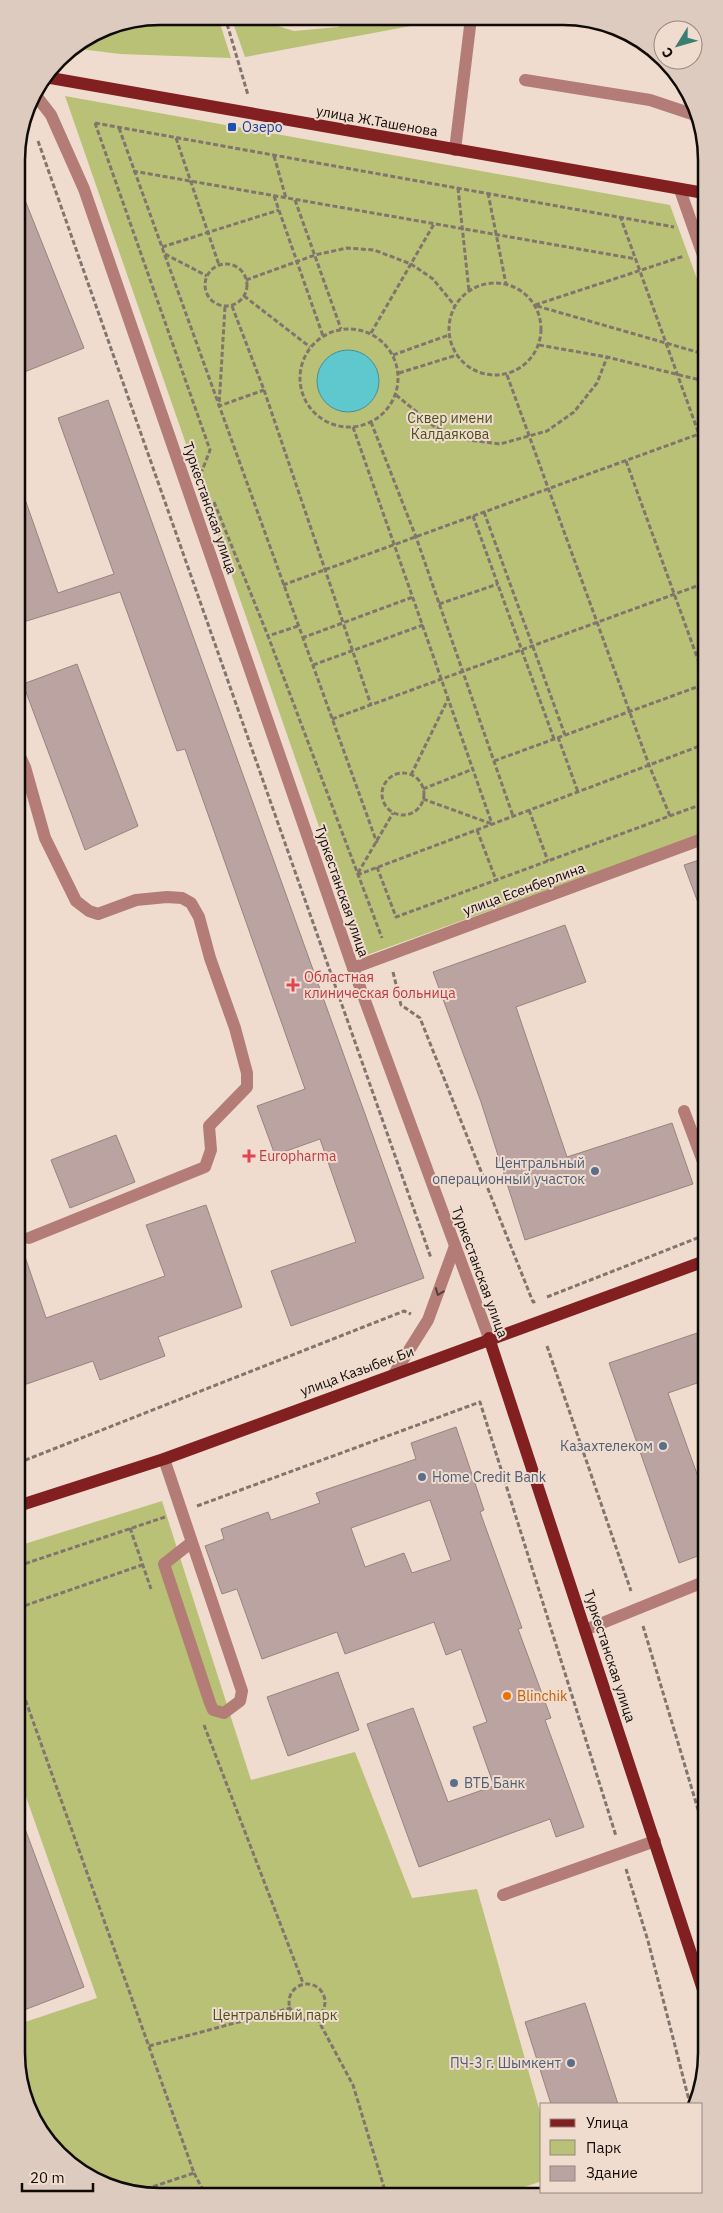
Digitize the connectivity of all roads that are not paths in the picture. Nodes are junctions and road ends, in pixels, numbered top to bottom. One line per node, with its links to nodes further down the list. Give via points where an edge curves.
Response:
1 (470, 25): 6 (street)
2 (53, 78): 6 (main road, улица Ж.Ташенова)
3 (525, 80): 5 (street, via 650,100)
4 (39, 99): 12 (street, Туркестанская улица, via 51,115 84,189)
5 (690, 113)
6 (455, 150): 7 (main road, улица Ж.Ташенова)
7 (680, 190): 8 (main road, улица Ж.Ташенова); 9 (street)
8 (698, 192)
9 (698, 241)
10 (25, 765): 15 (street, via 45,838 63,880 76,901 89,912 98,914 136,900 167,896 191,903 199,917 247,1073 247,1087 209,1126 211,1150 205,1167)
11 (698, 841): 12 (street, улица Есенберлина)
12 (353, 968): 16 (street, Туркестанская улица)
13 (684, 1111): 14 (street)
14 (698, 1148)
15 (29, 1238)
16 (455, 1246): 18 (street, Туркестанская улица); 19 (street, one-way to 19, via 428,1320)
17 (698, 1264): 18 (main road, улица Казыбек Би)
18 (489, 1338): 19 (main road, улица Казыбек Би); 24 (main road, Туркестанская улица)
19 (394, 1374): 20 (main road, улица Казыбек Би)
20 (164, 1459): 21 (main road, улица Казыбек Би); 22 (street)
21 (25, 1504)
22 (192, 1542): 22 (street, via 242,1691 240,1701 224,1713 213,1710 210,1703 164,1564)
23 (698, 1583): 24 (street)
24 (585, 1630): 25 (main road, Туркестанская улица)
25 (655, 1841): 26 (street); 27 (main road, Туркестанская улица)
26 (503, 1895)
27 (698, 1969)

